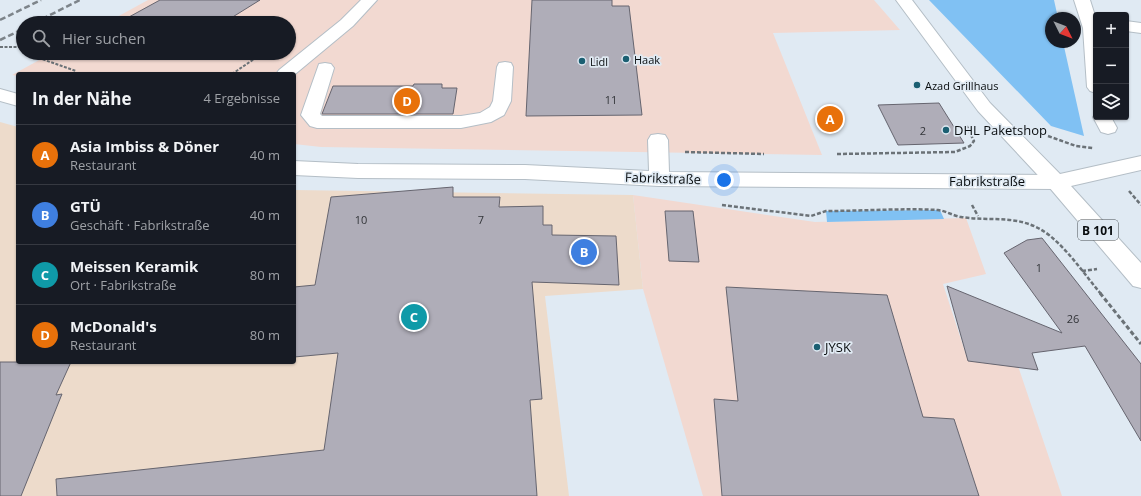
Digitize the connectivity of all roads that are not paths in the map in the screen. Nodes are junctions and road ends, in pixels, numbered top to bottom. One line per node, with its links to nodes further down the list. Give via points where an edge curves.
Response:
1 (369, 0): 9 (street, via 347,23)
2 (904, 0): 17 (street, via 984,107)
3 (1082, 0): 4 (street)
4 (1092, 20): 10 (street)
5 (1129, 26): 6 (street)
6 (1141, 28)
7 (506, 67): 8 (street, via 502,101 498,110 484,118 454,122 317,122 310,115)
8 (325, 68)
9 (286, 72)
10 (1096, 84)
11 (0, 94): 12 (street)
12 (16, 99)
13 (658, 146): 16 (street)
14 (1141, 163): 17 (street, Fabrikstraße)
15 (296, 168): 16 (street, Fabrikstraße, via 358,172 524,172)
16 (659, 179): 17 (street, Fabrikstraße, via 786,182)
17 (1056, 182): 18 (street, B 101)
18 (1141, 279)

